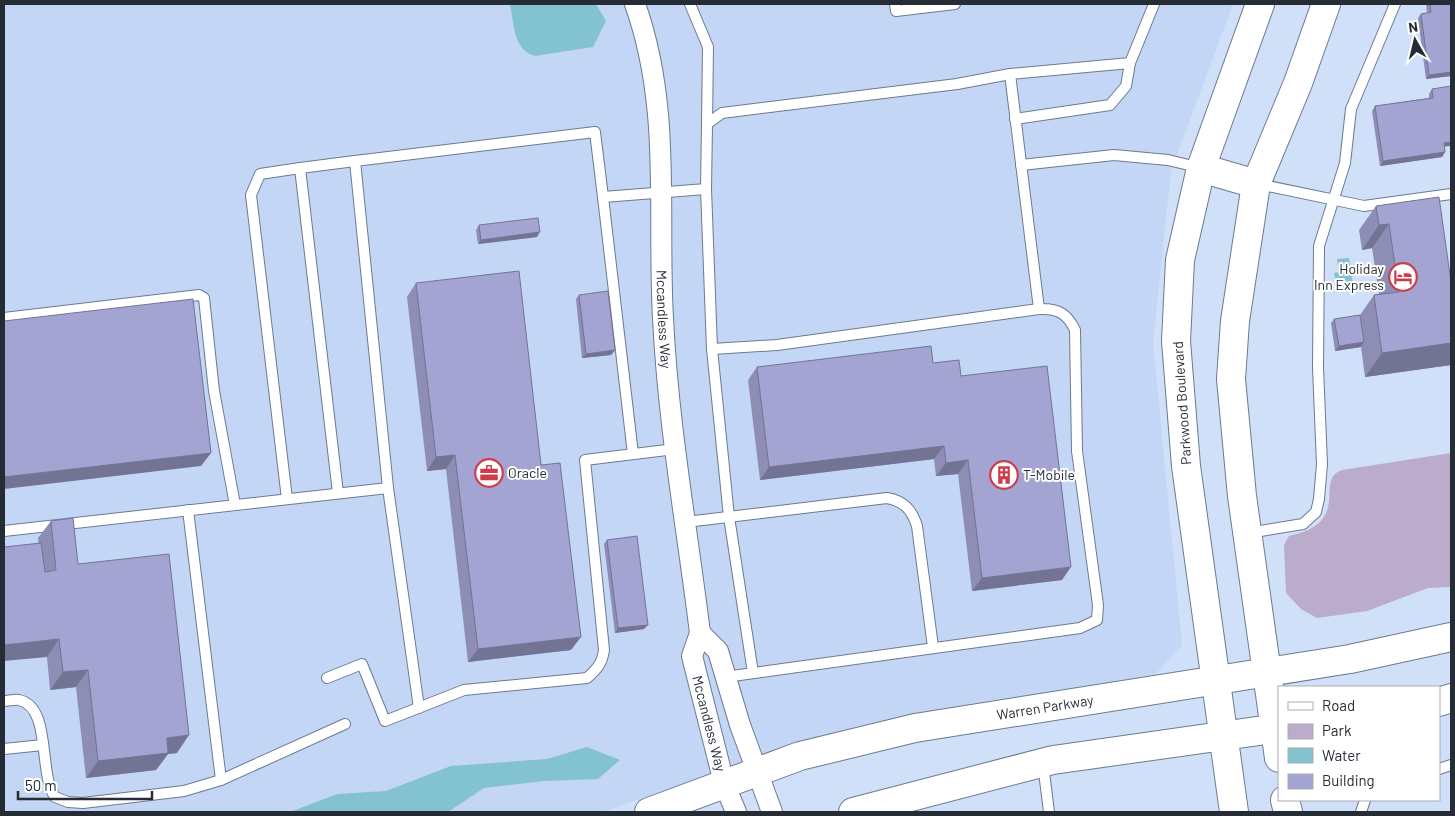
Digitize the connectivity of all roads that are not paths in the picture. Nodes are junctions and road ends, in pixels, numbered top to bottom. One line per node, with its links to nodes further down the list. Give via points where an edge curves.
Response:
1 (635, 4): 19 (street, Mccandless Way, via 649,48 656,89)
2 (690, 4): 12 (lane, via 708,47)
3 (895, 4): 4 (lane, via 896,11)
4 (956, 4)
5 (1154, 4): 9 (lane)
6 (1260, 4): 16 (main road, Parkwood Boulevard)
7 (1326, 4): 17 (main road, via 1298,83)
8 (1395, 4): 22 (lane, via 1351,109 1345,163)
9 (1130, 63): 10 (lane); 11 (lane, via 1126,86 1110,105)
10 (1010, 74): 11 (lane); 12 (lane, via 957,84 722,112)
11 (1015, 119): 14 (lane)
12 (707, 124): 18 (lane)
13 (355, 161): 15 (lane); 21 (lane, via 595,132); 30 (lane)
14 (1021, 165): 16 (lane, via 1114,155 1168,160); 23 (lane)
15 (300, 168): 31 (lane); 32 (lane, via 260,174 251,195)
16 (1201, 168): 17 (main road); 46 (main road, Parkwood Boulevard, via 1180,260 1176,341 1186,466)
17 (1256, 184): 22 (lane); 38 (main road, via 1235,321 1232,379)
18 (706, 190): 19 (lane); 25 (lane)
19 (662, 194): 21 (lane); 28 (street, Mccandless Way, via 663,318)
20 (1451, 194): 22 (lane, via 1364,206)
21 (603, 197): 29 (lane)
22 (1333, 199): 38 (lane, via 1319,246 1318,368 1322,464 1316,512 1303,524)
23 (1039, 308): 25 (lane, via 777,345); 41 (lane, via 1053,308 1064,314 1075,330 1077,451 1098,605 1097,620 1080,628)
24 (4, 318): 26 (lane, via 199,295 204,298)
25 (712, 349): 35 (lane)
26 (214, 386): 27 (lane); 33 (lane)
27 (200, 388)
28 (675, 449): 29 (lane); 36 (street, Mccandless Way)
29 (632, 454): 48 (lane, via 585,460 604,650 598,668 587,678 464,690)
30 (388, 488): 31 (lane); 48 (lane)
31 (338, 493): 32 (lane)
32 (287, 499): 33 (lane)
33 (235, 505): 34 (lane)
34 (188, 510): 37 (lane); 57 (lane)
35 (729, 517): 36 (lane); 41 (lane, via 888,498 899,500 914,515 917,526); 43 (lane)
36 (686, 522): 39 (street, Mccandless Way)
37 (4, 531)
38 (1248, 533): 42 (main road)
39 (700, 633): 44 (street, Mccandless Way, via 718,651); 58 (street, Mccandless Way, via 692,656)
40 (1451, 637): 42 (main road, Warren Parkway)
41 (933, 647): 43 (lane)
42 (1266, 672): 46 (main road, Warren Parkway); 50 (main road)
43 (753, 673): 44 (lane)
44 (725, 677): 56 (street, Mccandless Way)
45 (327, 678): 48 (lane, via 362,664 385,721)
46 (1215, 680): 51 (main road, Parkwood Boulevard); 56 (main road, Warren Parkway, via 915,728 800,756)
47 (4, 701): 52 (lane, via 19,700 31,705 40,724)
48 (418, 708)
49 (345, 724): 57 (lane)
50 (1276, 728): 51 (main road); 53 (main road)
51 (1223, 736): 55 (main road); 64 (main road, Parkwood Boulevard)
52 (43, 745): 54 (lane); 57 (lane, via 50,790 55,797 68,802 184,791)
53 (1278, 748)
54 (4, 749)
55 (1043, 763): 62 (main road); 63 (lane)
56 (756, 771): 58 (main road, Warren Parkway); 61 (street, Mccandless Way)
57 (221, 780)
58 (724, 783): 59 (main road, Warren Parkway); 60 (street, Mccandless Way)
59 (649, 812)
60 (736, 812)
61 (772, 812)
62 (853, 812)
63 (1049, 812)
64 (1234, 812)

